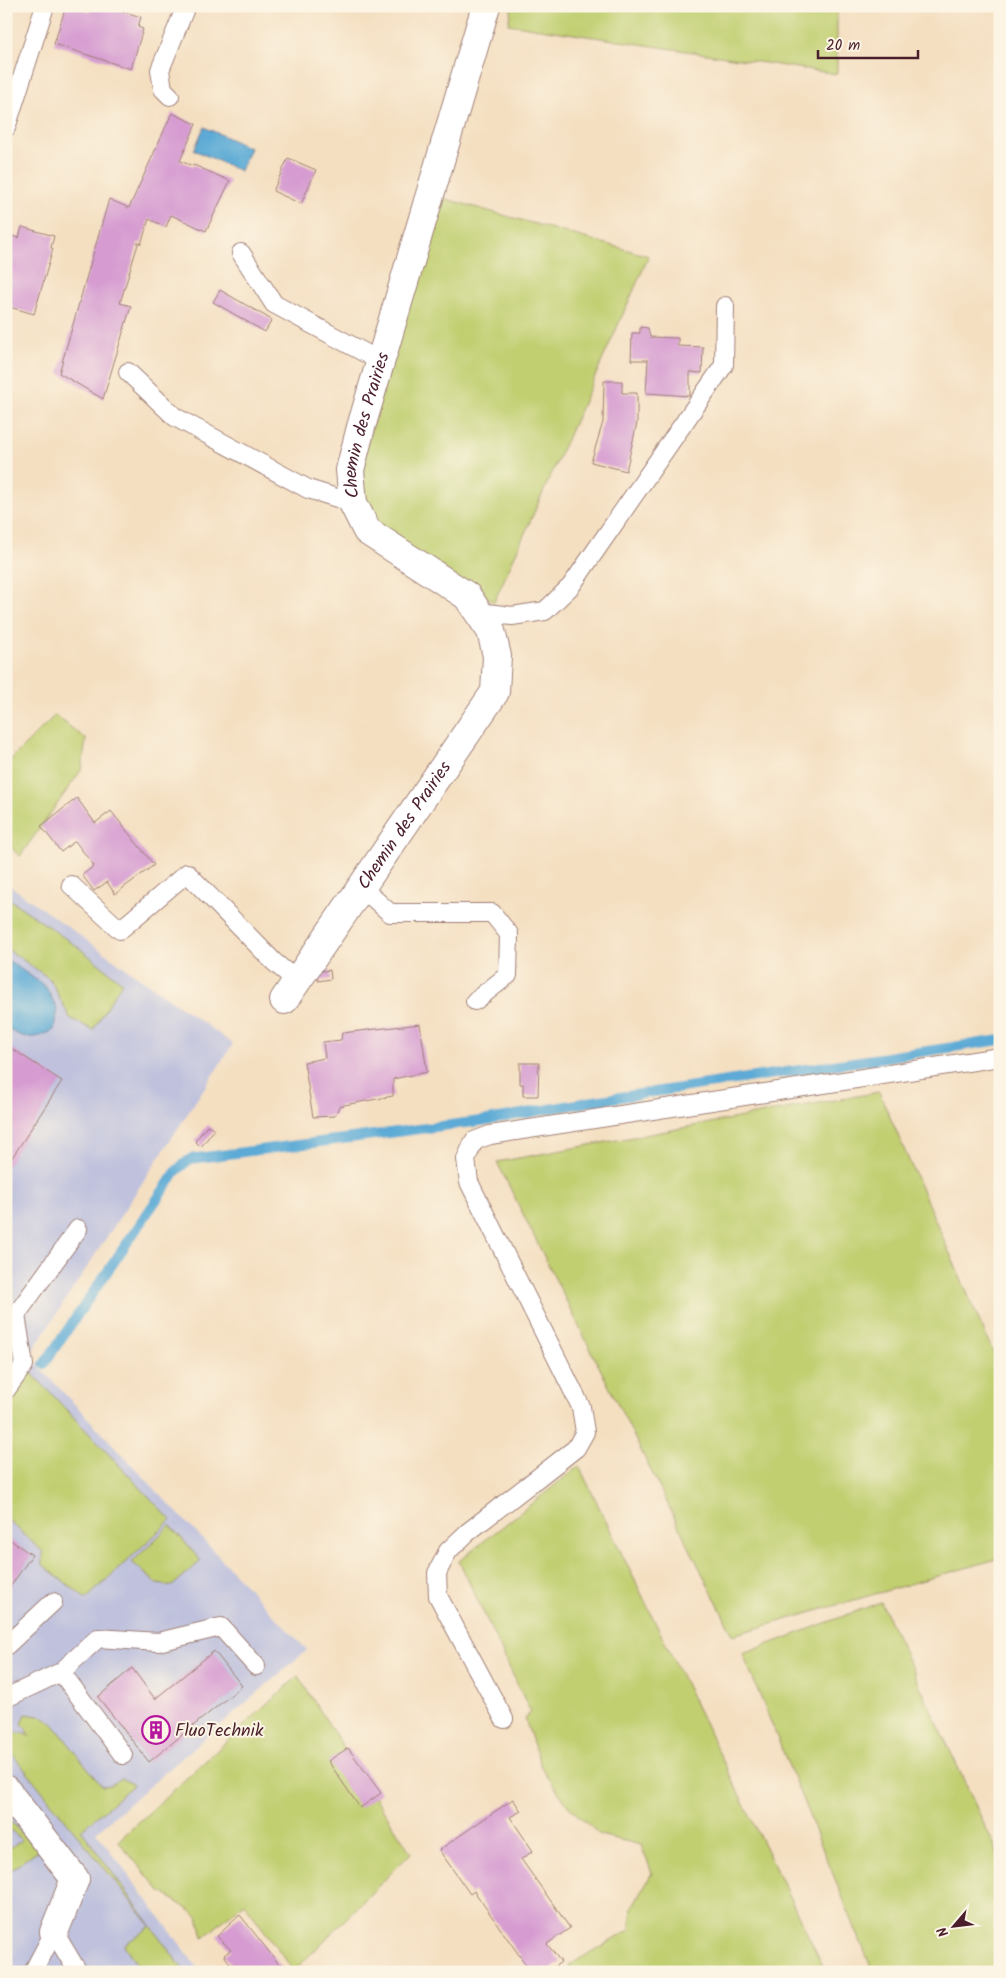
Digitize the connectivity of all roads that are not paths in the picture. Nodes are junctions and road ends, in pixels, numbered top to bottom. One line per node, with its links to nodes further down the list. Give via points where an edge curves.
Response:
1 (45, 6): 5 (lane)
2 (186, 6): 4 (lane, via 160,70 162,89)
3 (486, 6): 8 (street, Chemin des Prairies)
4 (170, 96)
5 (6, 128)
6 (241, 253): 8 (lane, via 274,304)
7 (725, 306): 11 (lane, via 724,365 571,586 545,611 512,616)
8 (380, 362): 10 (street, Chemin des Prairies, via 350,470)
9 (128, 372): 10 (lane, via 175,417 308,489)
10 (353, 503): 11 (street, Chemin des Prairies, via 367,531 467,596)
11 (478, 612): 13 (street, Chemin des Prairies, via 491,631 497,656 495,692)
12 (71, 884): 14 (lane, via 120,930 187,873 274,962)
13 (361, 887): 14 (street, Chemin des Prairies); 15 (lane, via 390,913 492,913 509,934 508,975)
14 (291, 990)
15 (475, 1001)
16 (1000, 1057): 25 (lane, via 490,1135 474,1141 466,1158 469,1182 581,1407 585,1432 576,1448 461,1538 448,1551 437,1572 438,1596)
17 (78, 1228): 18 (lane)
18 (11, 1312): 19 (lane, via 24,1365)
19 (6, 1390)
20 (53, 1602): 21 (lane)
21 (6, 1646)
22 (256, 1666): 23 (lane, via 221,1627 158,1642 98,1638)
23 (61, 1672): 24 (lane); 26 (lane)
24 (6, 1698)
25 (504, 1720)
26 (122, 1755)
27 (6, 1790): 28 (street, via 75,1879)
28 (54, 1932): 29 (lane); 30 (lane)
29 (32, 1972)
30 (78, 1972)

